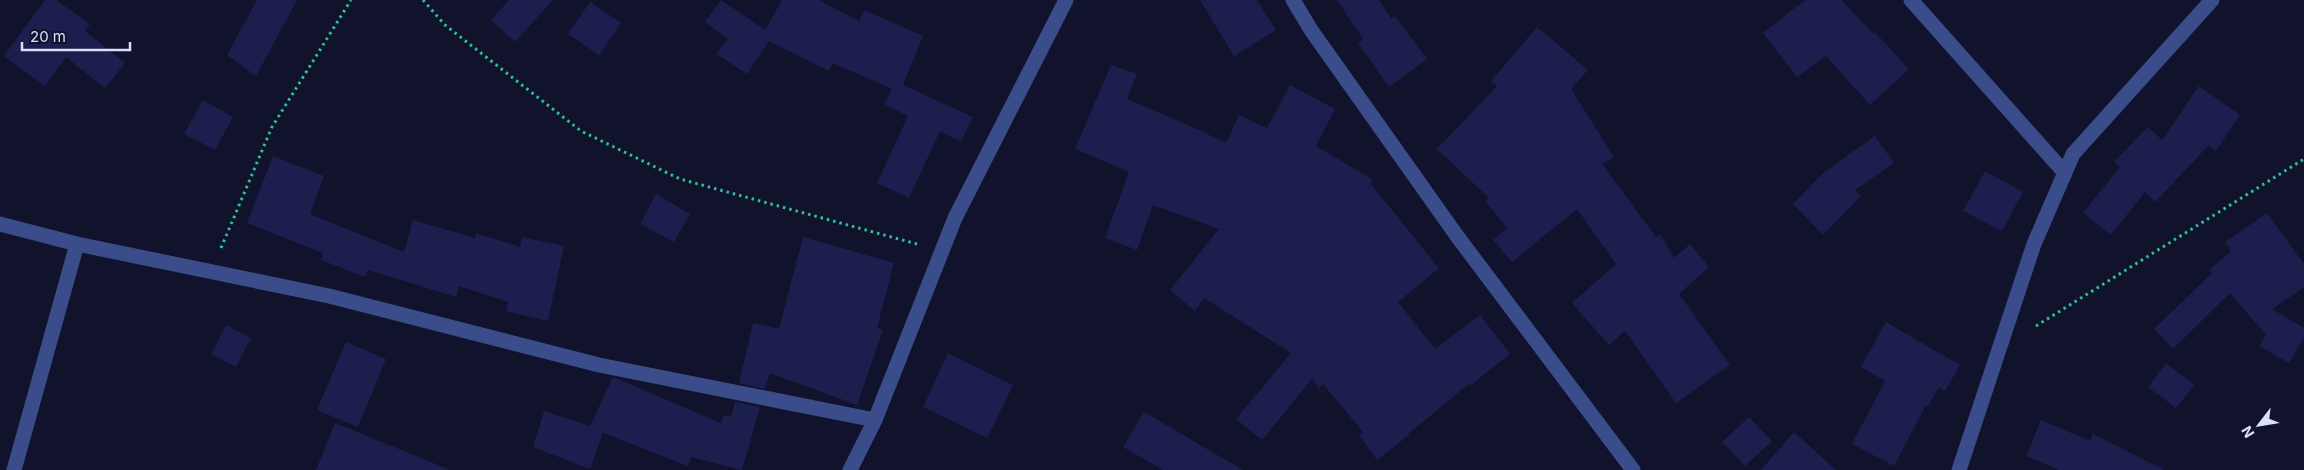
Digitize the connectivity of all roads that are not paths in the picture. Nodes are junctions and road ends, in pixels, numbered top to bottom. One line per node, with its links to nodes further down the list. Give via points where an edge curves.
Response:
1 (1066, 0): 8 (street, via 955,218)
2 (1294, 0): 11 (street, via 1310,30 1457,236)
3 (1911, 0): 5 (street)
4 (2212, 0): 5 (street, via 2073,154)
5 (2065, 173): 12 (street, via 2034,244)
6 (0, 224): 7 (street)
7 (77, 244): 8 (street, via 329,296 599,366); 9 (street)
8 (875, 420): 10 (street)
9 (14, 470)
10 (850, 470)
11 (1633, 470)
12 (1959, 470)

